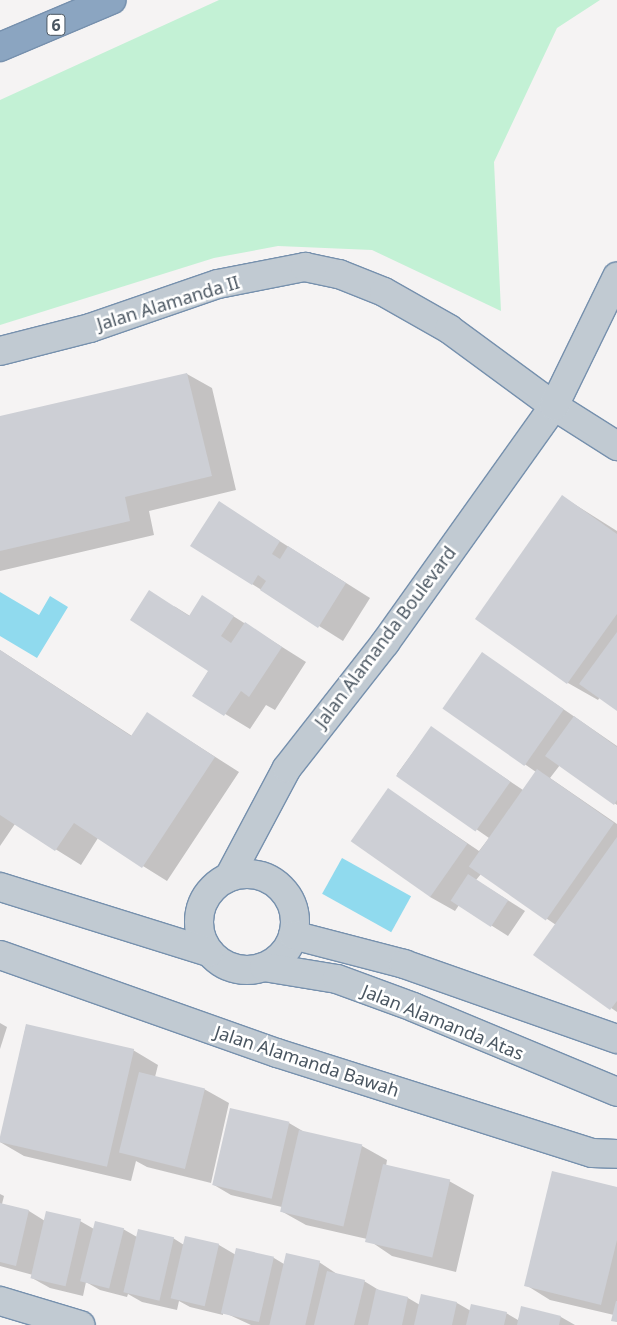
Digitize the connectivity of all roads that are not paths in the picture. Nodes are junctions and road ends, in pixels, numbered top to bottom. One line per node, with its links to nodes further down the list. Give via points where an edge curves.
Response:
1 (111, 0): 2 (highway, 6)
2 (0, 47)
3 (617, 277): 5 (street, Jalan Alamanda Boulevard)
4 (0, 351): 5 (street, Jalan Alamanda II, via 90,328 218,284 305,267 339,274 384,292 449,329)
5 (554, 406): 6 (street, Jalan Alamanda II); 7 (street, Jalan Alamanda Boulevard, via 385,643 288,768)
6 (617, 446)
7 (229, 877): 9 (street, via 259,876 284,893 294,920); 10 (street, Jalan Alamanda Boulevard, via 216,885 200,909 199,924)
8 (0, 887): 10 (street)
9 (293, 935): 12 (street, via 277,960); 13 (street, Jalan Alamanda Atas, via 404,964)
10 (209, 952): 12 (street, via 234,968)
11 (0, 956): 15 (street, Jalan Alamanda Bawah, via 277,1053 592,1153)
12 (264, 967): 14 (street, Jalan Alamanda Atas, via 345,982)
13 (617, 1039)
14 (617, 1092)
15 (617, 1154)
16 (0, 1301): 17 (street)
17 (80, 1325)

